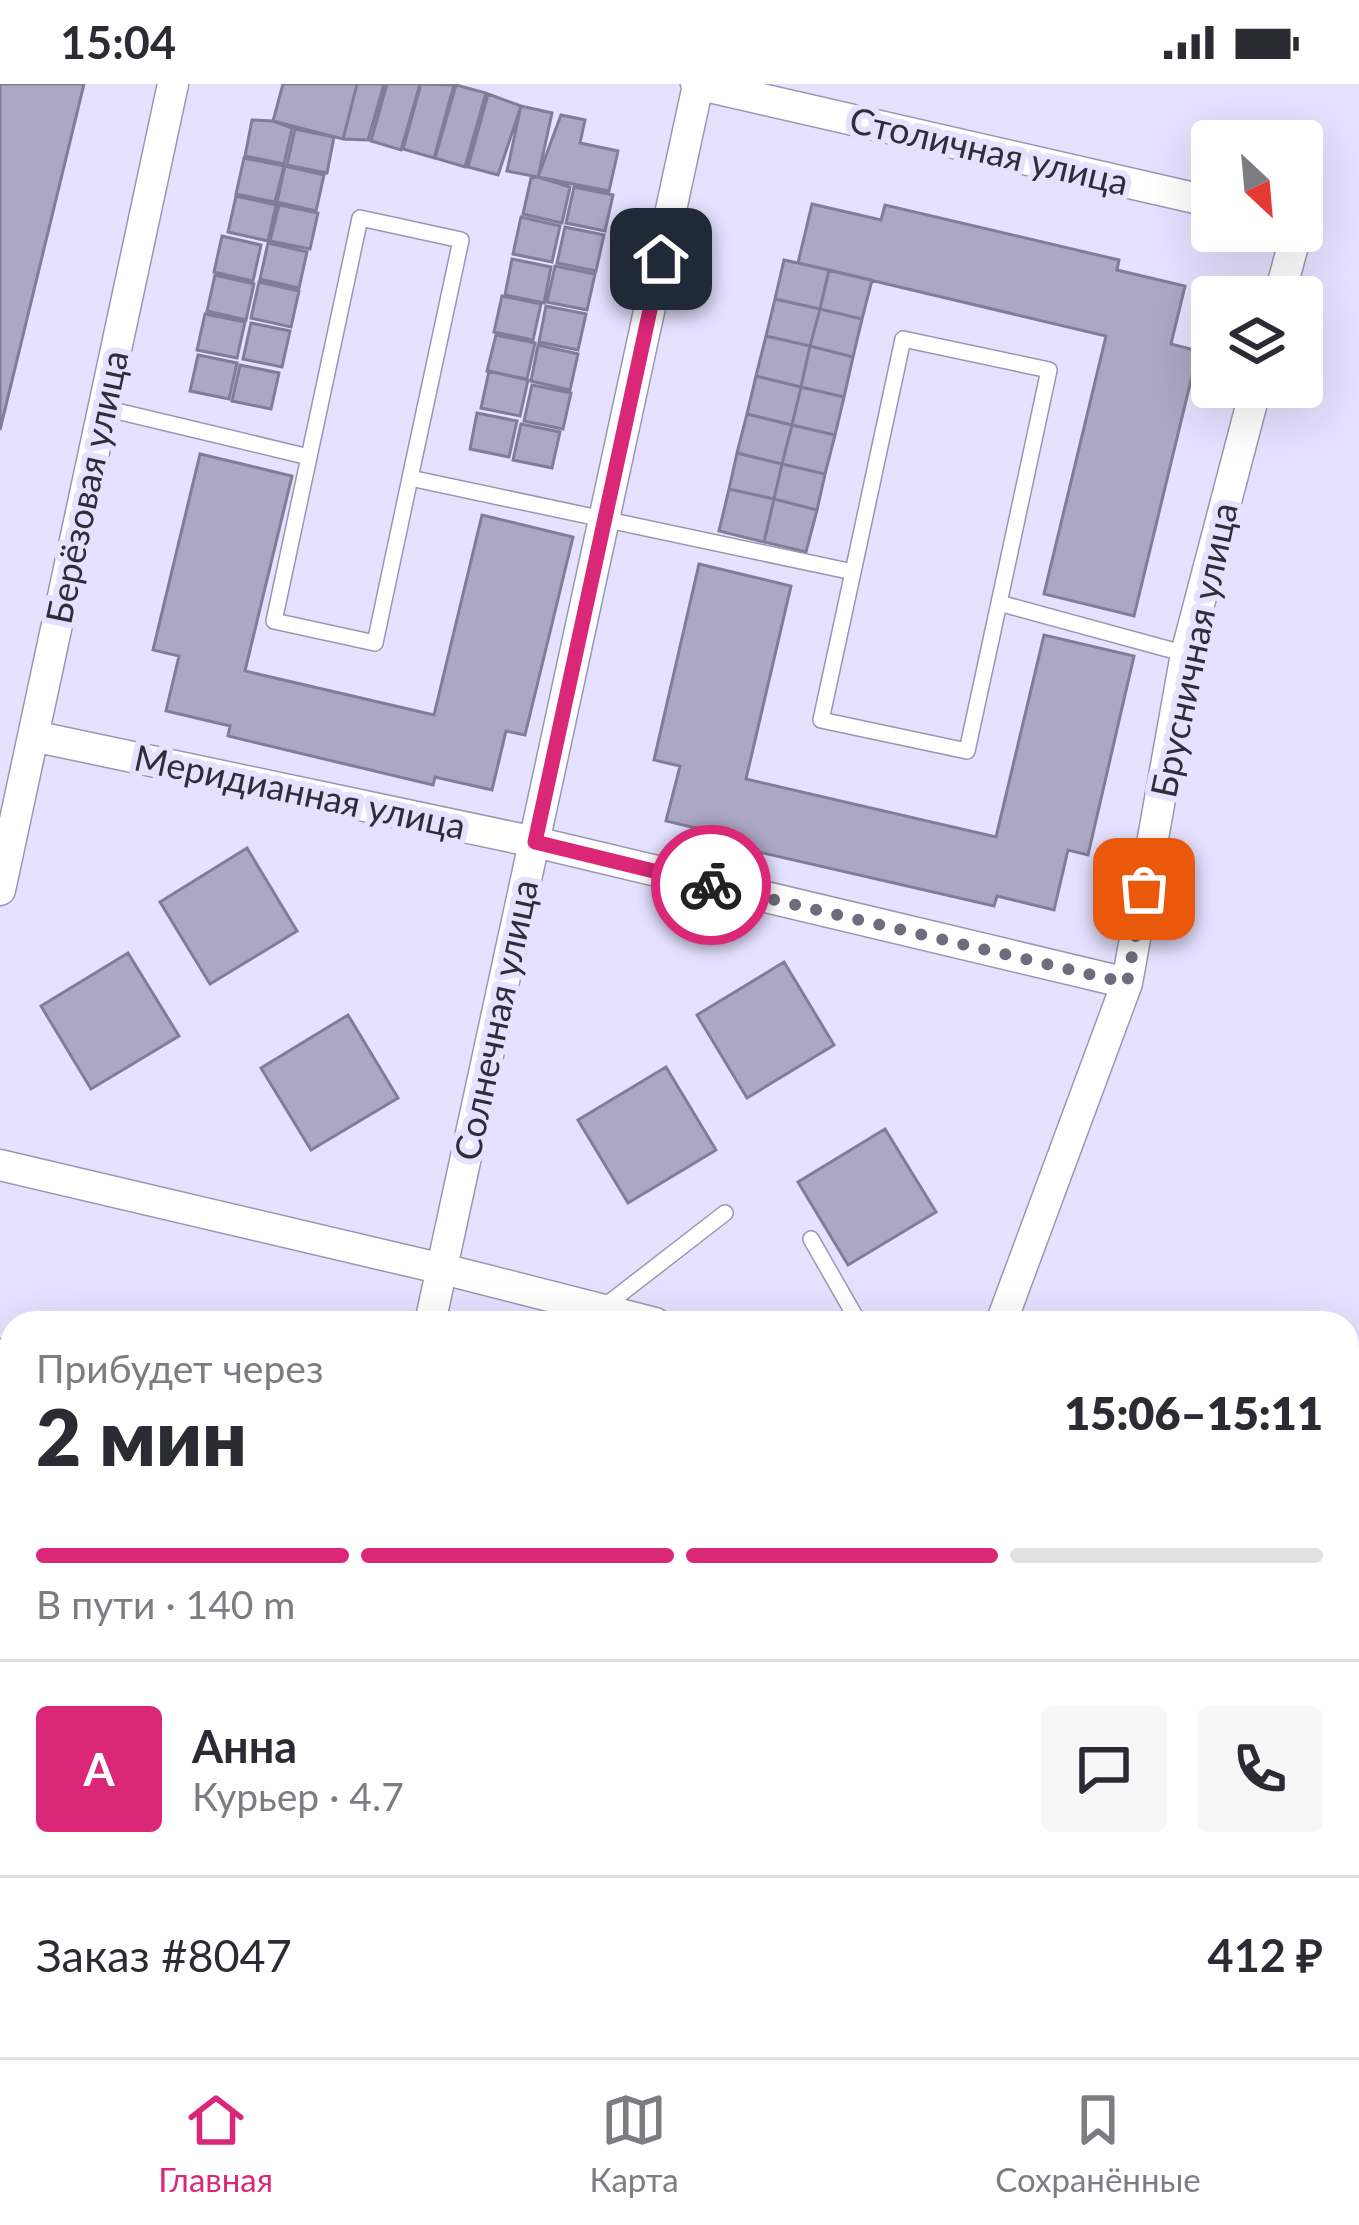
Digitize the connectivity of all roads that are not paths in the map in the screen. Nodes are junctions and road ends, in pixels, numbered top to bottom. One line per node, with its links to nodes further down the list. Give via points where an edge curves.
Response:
1 (173, 84): 4 (street, Берёзовая улица)
2 (697, 84): 3 (street, Столичная улица); 8 (street, Солнечная улица)
3 (1191, 197)
4 (104, 408): 6 (lane); 12 (street, Берёзовая улица)
5 (1250, 408): 11 (street, Брусничная улица)
6 (309, 457): 7 (lane, via 274,621 355,639 375,643); 7 (lane, via 360,218 461,240)
7 (410, 478): 8 (lane)
8 (604, 519): 9 (lane); 13 (street, Солнечная улица)
9 (853, 572): 10 (lane, via 821,720 967,751); 10 (lane, via 903,339 1028,365 1049,370)
10 (999, 603): 11 (lane)
11 (1186, 654): 15 (street, Брусничная улица)
12 (33, 736): 13 (street, Меридианная улица); 14 (street, Берёзовая улица)
13 (535, 842): 15 (street, Меридианная улица); 19 (street, Солнечная улица)
14 (0, 890)
15 (1127, 983): 24 (street, Брусничная улица)
16 (0, 1165): 19 (street)
17 (725, 1213): 20 (lane)
18 (811, 1239): 23 (lane)
19 (442, 1269): 20 (street); 21 (street, Солнечная улица)
20 (601, 1309): 22 (street)
21 (433, 1311)
22 (609, 1311)
23 (852, 1311)
24 (1005, 1311)

